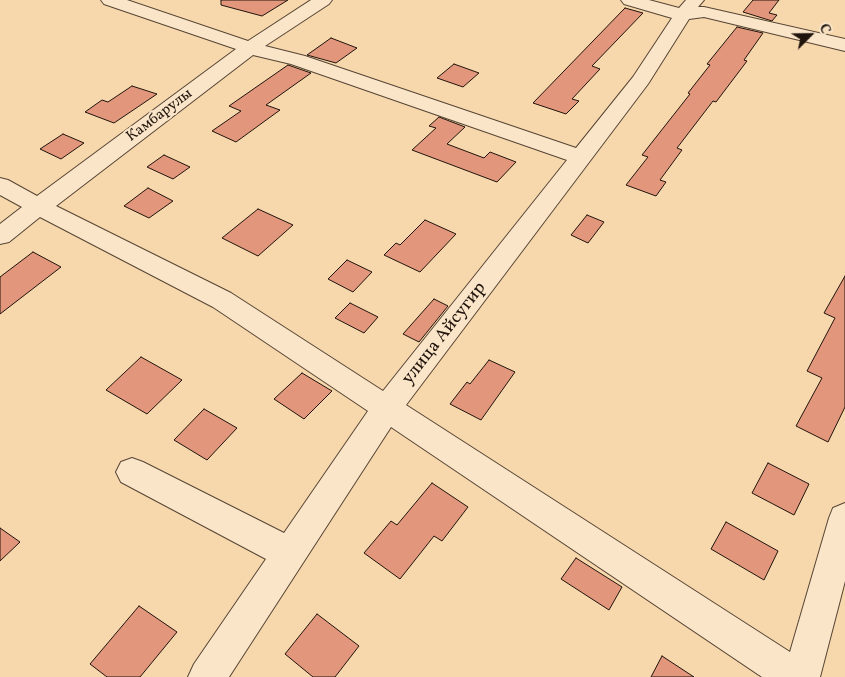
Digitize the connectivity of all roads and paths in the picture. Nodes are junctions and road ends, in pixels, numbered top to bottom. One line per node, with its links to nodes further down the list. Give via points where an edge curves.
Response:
1 (110, 0): 6 (street)
2 (323, 0): 6 (street, Камбарулы)
3 (630, 0): 4 (street)
4 (689, 7): 5 (street); 7 (street, улица Айсугир, via 641,80)
5 (845, 45)
6 (250, 48): 7 (street, via 298,60); 9 (street, Камбарулы)
7 (581, 157): 11 (street, улица Айсугир)
8 (0, 186): 9 (street)
9 (39, 208): 10 (street, Камбарулы); 11 (street, via 222,300)
10 (0, 236)
11 (386, 409): 14 (street, улица Айсугир); 16 (street)
12 (132, 472): 14 (street)
13 (845, 518): 17 (street)
14 (289, 552): 15 (street, улица Айсугир)
15 (207, 677)
16 (795, 677)
17 (801, 677)

